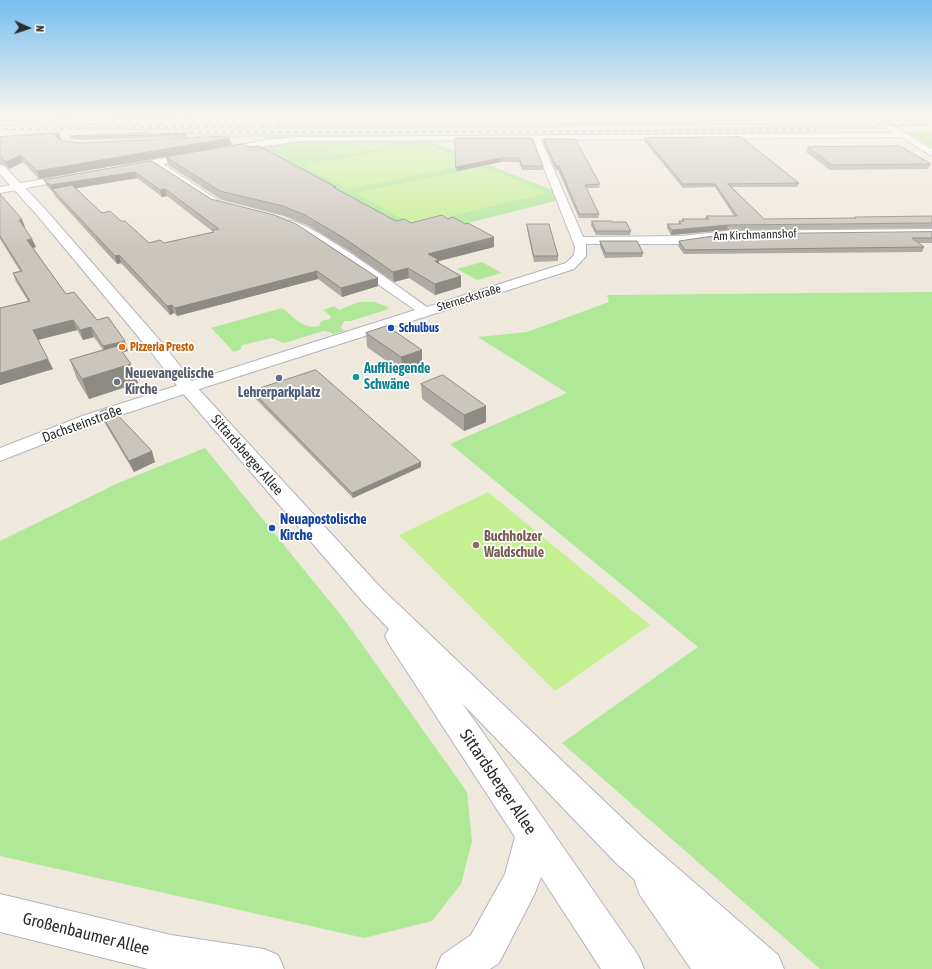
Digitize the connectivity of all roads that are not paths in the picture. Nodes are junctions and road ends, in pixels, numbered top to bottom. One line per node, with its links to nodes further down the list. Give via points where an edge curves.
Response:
1 (171, 159): 3 (street)
2 (545, 159): 12 (street, Sterneckstraße)
3 (155, 162): 5 (street); 9 (street)
4 (0, 168): 7 (main road, Sittardsberger Allee)
5 (116, 169)
6 (78, 176): 7 (street)
7 (9, 181): 8 (street); 14 (main road, Sittardsberger Allee, via 157,348)
8 (0, 190)
9 (225, 207)
10 (280, 219): 13 (street, via 302,228)
11 (932, 232): 12 (street, Am Kirchmannshof, via 727,234 682,240)
12 (579, 241): 13 (street, Sterneckstraße, via 580,256 570,266)
13 (426, 312): 14 (street, Sterneckstraße)
14 (187, 387): 15 (street, Dachsteinstraße); 16 (main road, Sittardsberger Allee)
15 (0, 456)
16 (372, 595): 17 (main road, Sittardsberger Allee); 18 (main road, Sittardsberger Allee)
17 (533, 833): 22 (main road, via 522,880 485,949); 23 (main road, Sittardsberger Allee)
18 (630, 851): 24 (main road, Sittardsberger Allee); 25 (main road, Sittardsberger Allee)
19 (0, 914): 20 (main road, Großenbaumer Allee)
20 (188, 962): 21 (main road, Großenbaumer Allee)
21 (264, 969)
22 (456, 969)
23 (624, 969)
24 (715, 969)
25 (764, 969)

